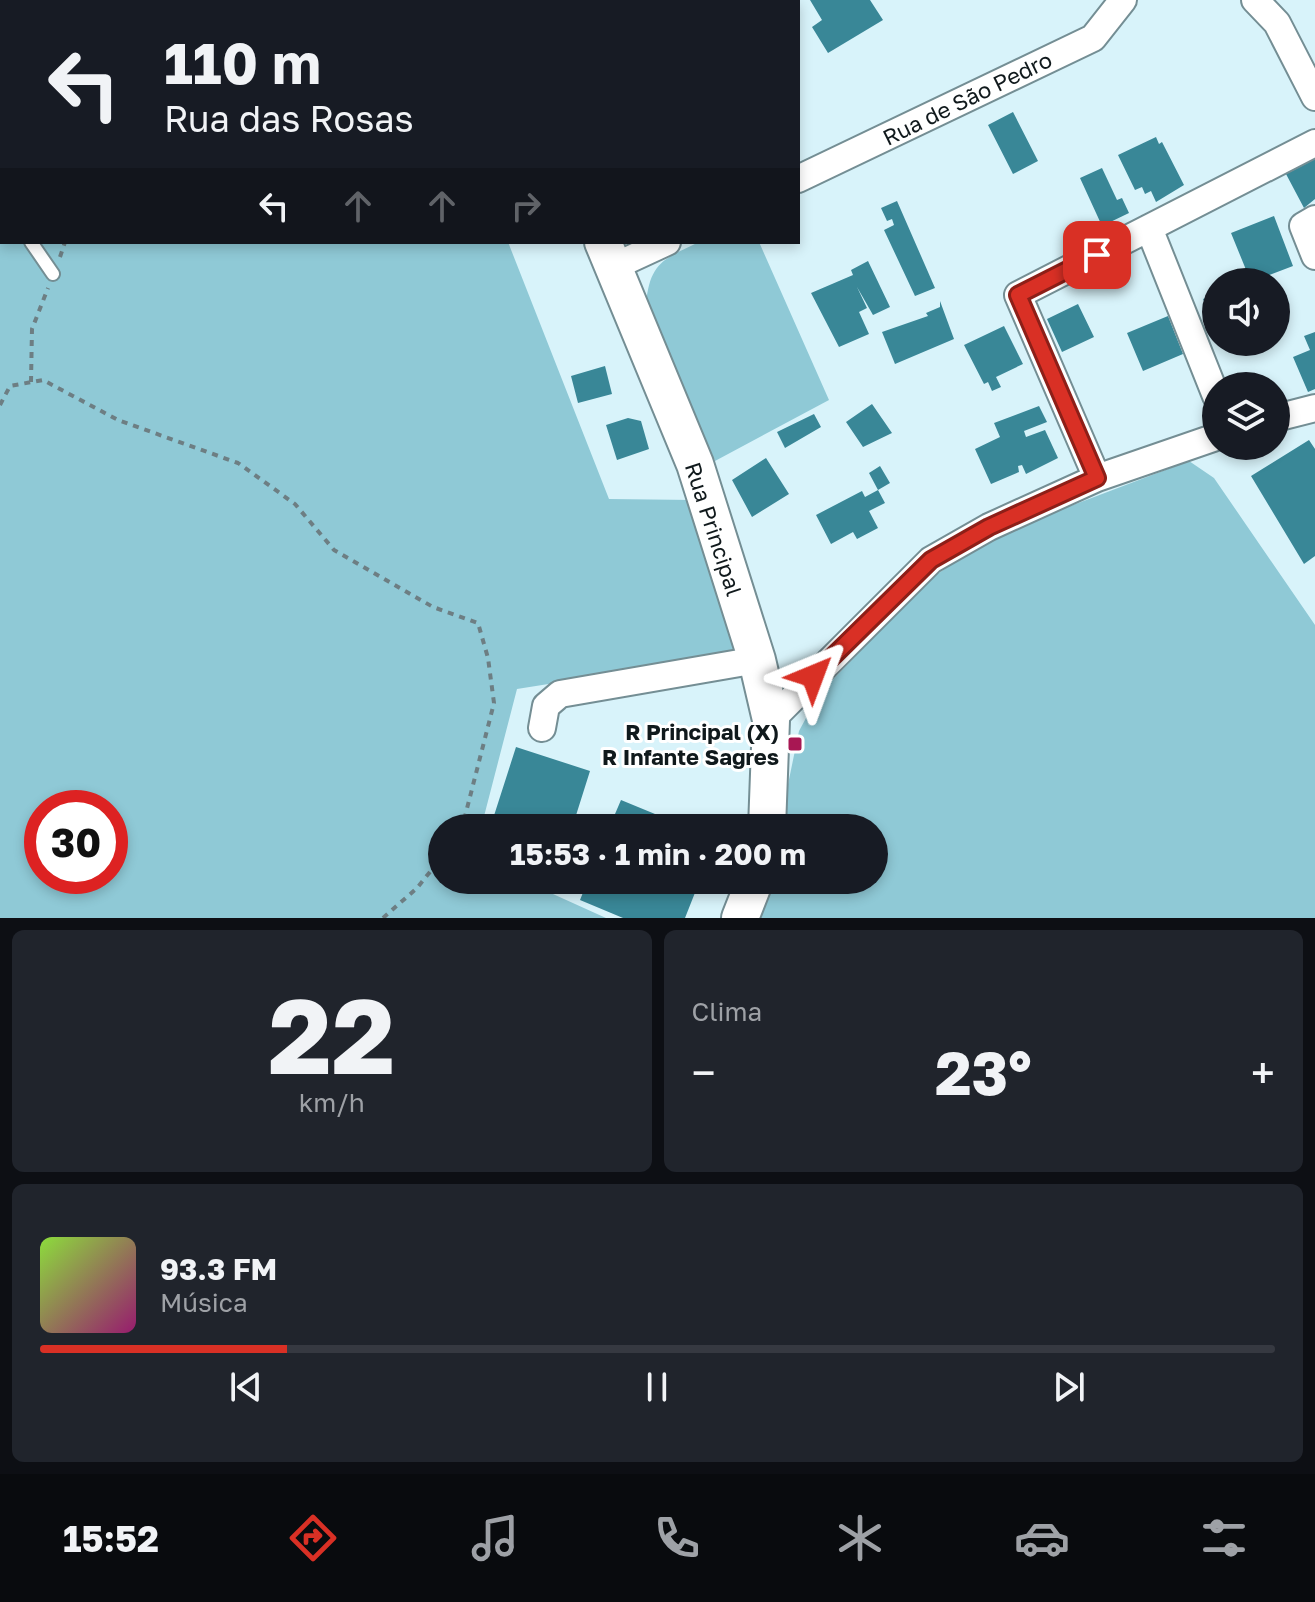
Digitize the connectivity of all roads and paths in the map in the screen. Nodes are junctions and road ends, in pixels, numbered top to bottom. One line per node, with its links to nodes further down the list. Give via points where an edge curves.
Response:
1 (1123, 0): 5 (street, Rua de São Pedro, via 1093,38)
2 (1255, 0): 3 (street, via 1277,23)
3 (1315, 97)
4 (1315, 143): 7 (street)
5 (800, 178)
6 (1315, 219): 12 (street, via 1303,226)
7 (1149, 228): 14 (street); 20 (street, via 1018,295)
8 (32, 244): 13 (lane)
9 (64, 244): 13 (path)
10 (658, 244): 11 (street)
11 (608, 255): 21 (street, Rua Principal, via 695,464)
12 (1315, 256)
13 (53, 274): 15 (path, via 32,329)
14 (1206, 372)
15 (31, 382): 16 (path, via 10,386); 24 (path, via 43,380 118,420 238,463 295,504 334,550 433,607 478,623 494,703)
16 (0, 405)
17 (1313, 412): 18 (street)
18 (1290, 416)
19 (1202, 442): 20 (street)
20 (1097, 478): 22 (street, via 931,560)
21 (757, 660): 22 (street, Rua Principal); 23 (street, via 560,694 546,706)
22 (771, 720): 25 (street, Rua Principal)
23 (542, 728)
24 (466, 814)
25 (770, 814)
26 (428, 874): 28 (path)
27 (749, 894): 29 (street)
28 (383, 918)
29 (740, 918)

